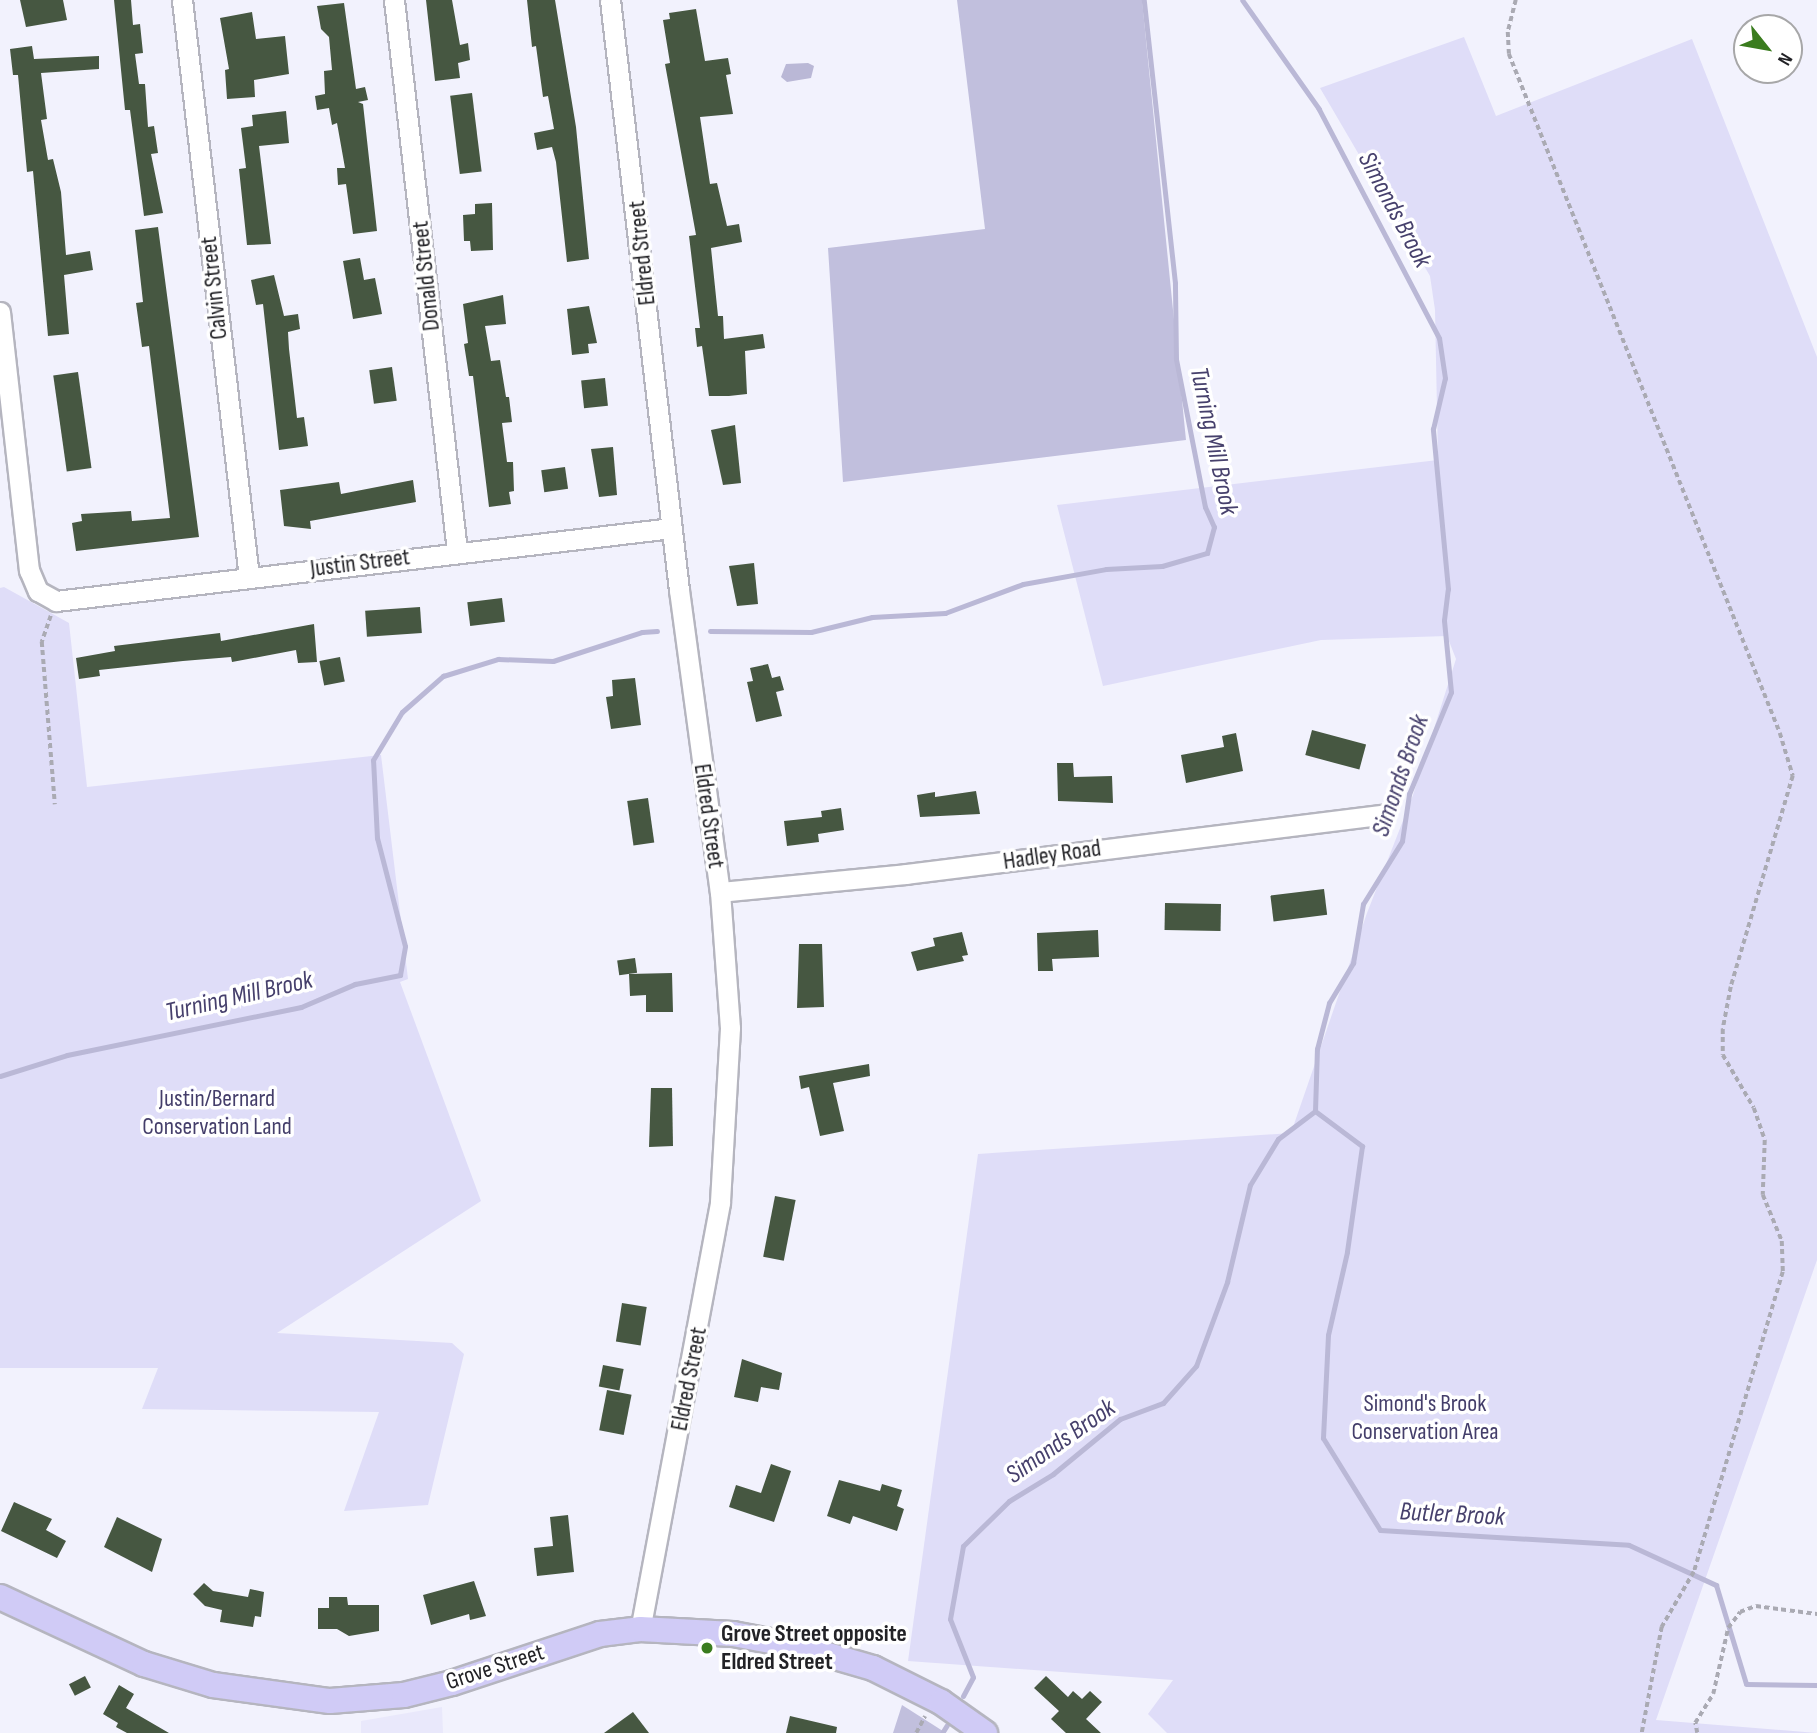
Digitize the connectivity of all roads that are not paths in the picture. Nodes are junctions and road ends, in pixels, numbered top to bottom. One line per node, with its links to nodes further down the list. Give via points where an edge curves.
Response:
1 (182, 0): 7 (street, Calvin Street)
2 (394, 0): 6 (street, Donald Street)
3 (610, 0): 5 (street, Eldred Street)
4 (0, 312): 7 (street, Justin Street, via 29,570 38,591 53,599)
5 (672, 528): 6 (street, Justin Street); 9 (street, Eldred Street)
6 (457, 551): 7 (street, Justin Street)
7 (249, 577)
8 (1383, 815): 9 (street, Hadley Road, via 906,874)
9 (719, 892): 11 (street, Eldred Street, via 730,1028 725,1157 706,1295)
10 (0, 1597): 11 (main road, Grove Street, via 144,1664 213,1685 330,1701 404,1695 452,1684 561,1645)
11 (640, 1629): 12 (main road, Grove Street, via 733,1634 832,1655 908,1683)
12 (985, 1733)

